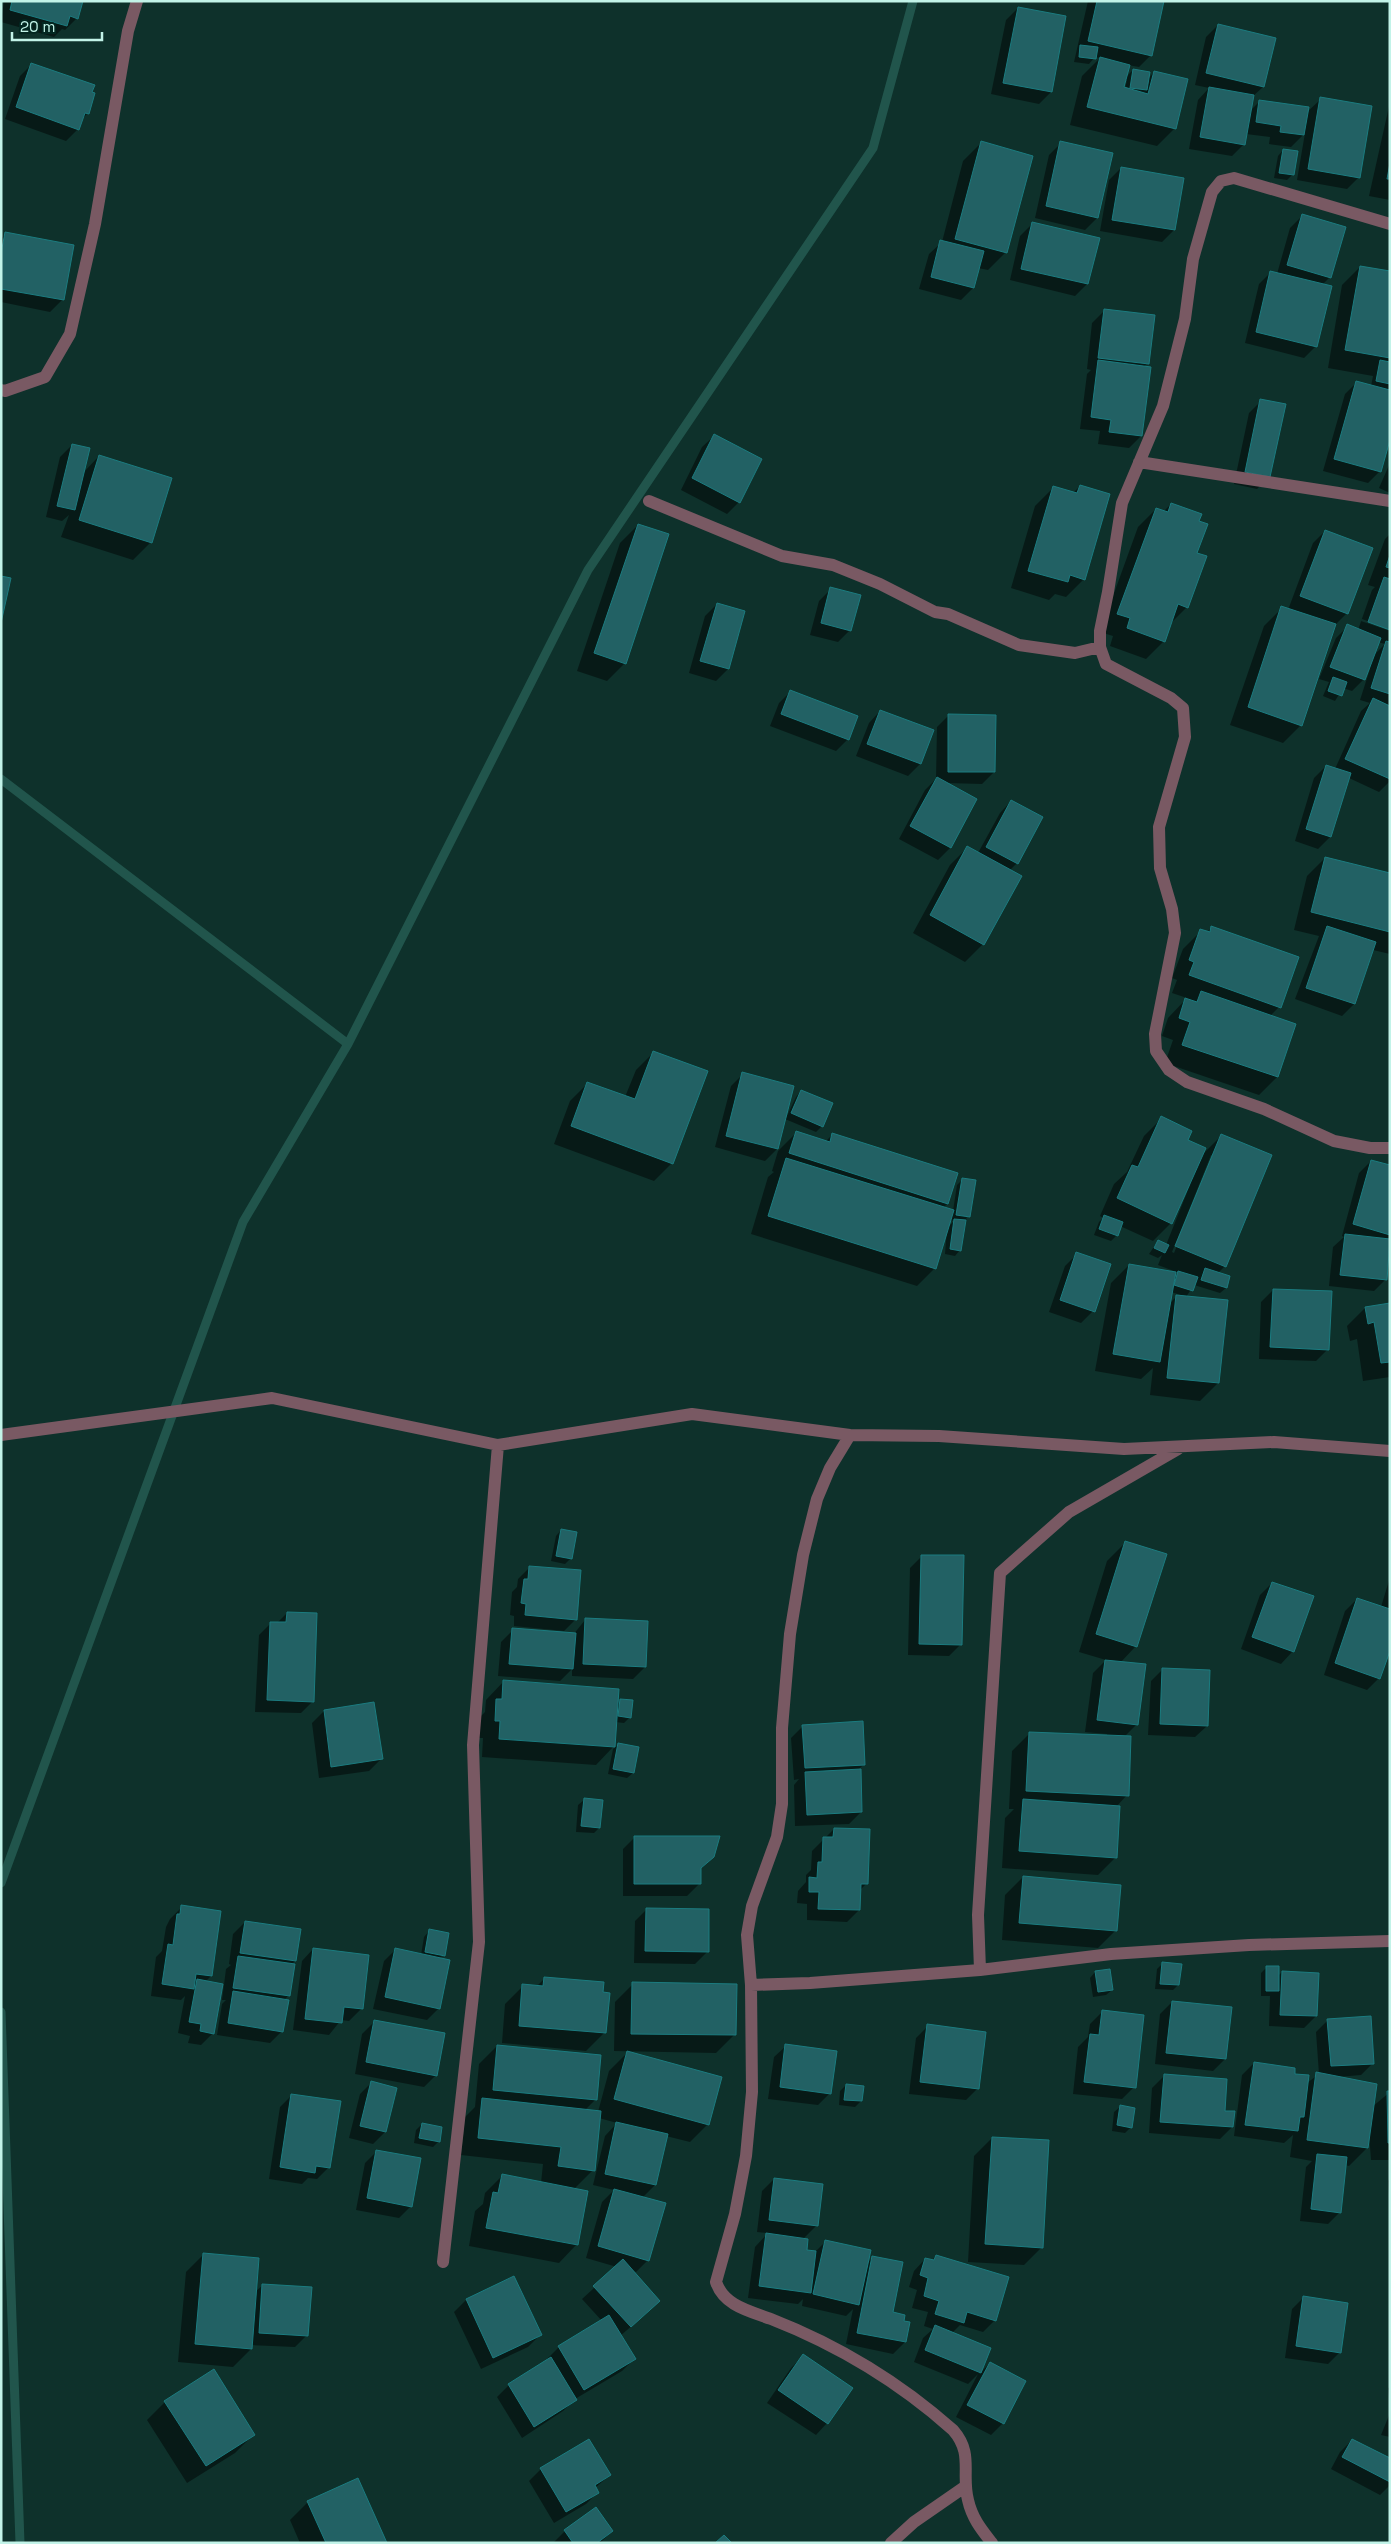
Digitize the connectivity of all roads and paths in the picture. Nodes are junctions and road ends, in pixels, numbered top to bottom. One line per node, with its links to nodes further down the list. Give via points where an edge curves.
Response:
1 (137, 1): 3 (street, via 128,31 95,224 70,334 45,377)
2 (1390, 224): 4 (street, via 1234,178 1221,181 1212,192 1193,259 1185,319 1163,406)
3 (1, 390)
4 (1139, 462): 6 (street); 7 (street, via 1122,503)
5 (649, 501): 7 (street, via 782,556 833,565 1019,645 1075,653)
6 (1390, 501)
7 (1100, 647): 8 (street, via 1106,664 1171,698 1183,708 1186,724 1159,827 1160,868 1175,933 1155,1034 1156,1051 1169,1070 1187,1082 1271,1112 1334,1140 1370,1148)
8 (1390, 1148)
9 (1, 1435): 11 (street, via 272,1398)
10 (850, 1436): 11 (street, via 692,1414); 12 (street, via 939,1436 1124,1449); 16 (street, via 816,1499 802,1555 789,1644 782,1728 782,1804 777,1837 752,1906 747,1935)
11 (498, 1446): 17 (street, via 473,1745 479,1942)
12 (1181, 1448): 13 (street, via 1274,1442); 15 (street, via 1069,1512 1000,1573 978,1915)
13 (1390, 1451)
14 (1390, 1942): 15 (street, via 1249,1945 1111,1954)
15 (980, 1970): 16 (street)
16 (751, 1985): 18 (street, via 752,2092 746,2156 735,2214 718,2268 716,2282 719,2291 736,2306 813,2336 873,2368 934,2413 962,2441 966,2456)
17 (443, 2262)
18 (966, 2486): 19 (street); 20 (street, via 974,2519)
19 (890, 2543)
20 (992, 2543)

